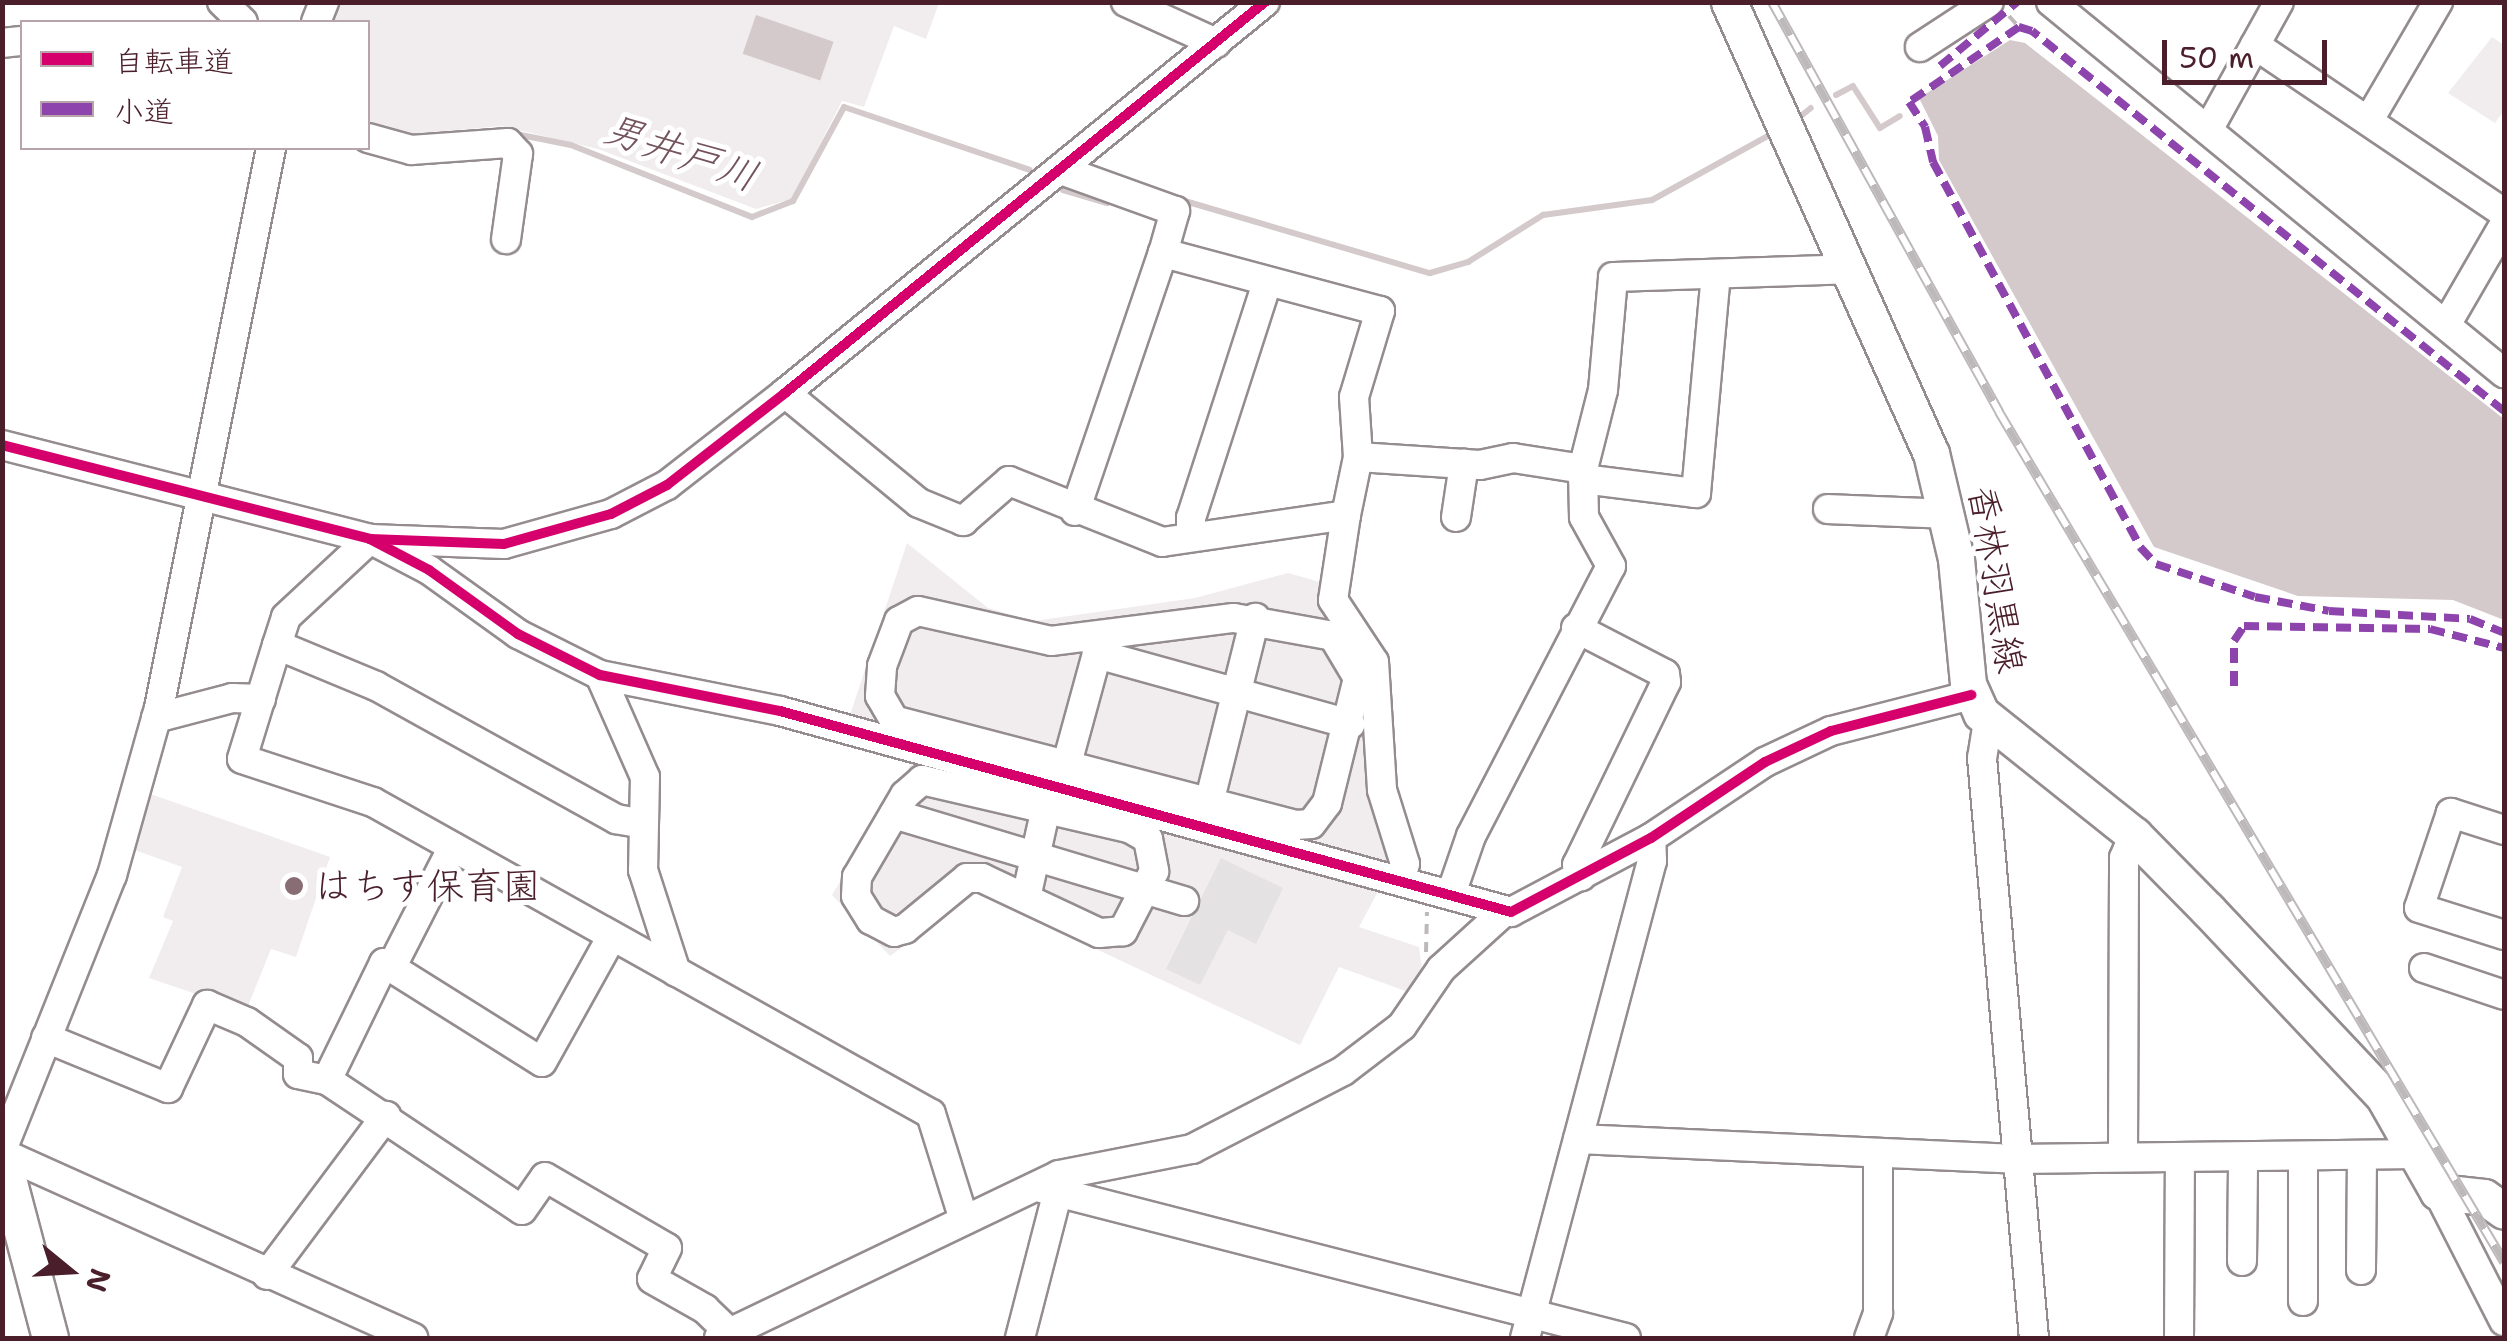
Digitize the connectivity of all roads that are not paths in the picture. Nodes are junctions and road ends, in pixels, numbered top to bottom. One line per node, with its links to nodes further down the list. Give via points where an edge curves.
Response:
1 (222, 2): 9 (street)
2 (1126, 2): 10 (street)
3 (1265, 2): 10 (street)
4 (1730, 2): 22 (main road, 香林羽黒線)
5 (2051, 2): 14 (street)
6 (2438, 2): 13 (street)
7 (2275, 4): 11 (street)
8 (1998, 7): 12 (street)
9 (241, 20)
10 (1216, 43): 17 (street)
11 (2256, 45): 13 (street); 14 (street)
12 (1920, 47)
13 (2369, 120): 18 (street)
14 (2208, 130): 25 (street)
15 (370, 139): 20 (street, via 411,150 508,143 518,154)
16 (271, 150): 32 (street)
17 (1061, 170): 21 (street, via 1175,211); 27 (street)
18 (2504, 213)
19 (2504, 225): 25 (street)
20 (506, 239)
21 (1163, 253): 24 (street); 34 (street)
22 (1849, 269): 23 (street); 35 (main road, 香林羽黒線, via 1920,422)
23 (1716, 275): 31 (street, via 1613,277 1603,390); 31 (street, via 1696,493)
24 (1267, 283): 29 (street, via 1380,312 1354,397); 38 (street, via 1191,518)
25 (2446, 326): 26 (street)
26 (2504, 373)
27 (785, 394): 34 (street, via 919,504 964,521 1009,482); 39 (street, via 667,484 611,514 504,544)
28 (2, 445): 32 (street)
29 (1358, 458): 30 (street); 36 (street)
30 (1464, 464): 31 (street, via 1513,458); 37 (street)
31 (1583, 474): 41 (street, via 1584,517 1611,566)
32 (204, 498): 39 (street); 48 (street)
33 (1828, 509): 35 (street)
34 (1076, 511): 38 (street, via 1162,542)
35 (1948, 514): 47 (main road, 香林羽黒線)
36 (1346, 515): 38 (street); 61 (street, via 1333,600 1374,662 1382,790 1405,864)
37 (1456, 517)
38 (1191, 536)
39 (370, 539): 42 (street, via 286,616); 44 (street, via 429,570 518,634)
40 (1256, 618): 43 (street); 45 (street); 49 (street, via 1333,636 1345,648 1358,678)
41 (1576, 628): 60 (street, via 1665,674 1666,682 1576,865); 63 (street)
42 (277, 645): 46 (street); 54 (street, via 376,686 616,819)
43 (1096, 646): 45 (street); 50 (street); 50 (street, via 1036,640 918,611 899,621 882,666 880,696 894,720)
44 (600, 675): 54 (street, via 645,776); 61 (street, via 780,711)
45 (1238, 692): 49 (street); 51 (street)
46 (260, 698): 48 (street, via 232,698); 58 (street, via 242,759 374,802)
47 (1980, 708): 56 (main road, 香林羽黒線); 57 (street, via 1831,731 1765,762); 85 (street)
48 (156, 718): 73 (street, via 112,874)
49 (1350, 724): 51 (street, via 1327,803 1310,824)
50 (1066, 768): 51 (street)
51 (1209, 803)
52 (1046, 808): 53 (street, via 922,780); 59 (street); 62 (street, via 1128,828 1148,840 1156,860)
53 (894, 814): 59 (street); 64 (street, via 854,887 870,920 884,929 904,928 967,878)
54 (644, 824): 71 (street, via 643,870)
55 (2504, 830): 68 (street, via 2451,813 2419,908)
56 (2134, 835): 79 (main road, 香林羽黒線, via 2384,1097); 80 (street, via 2124,858)
57 (1652, 838): 60 (street); 76 (street, via 1652,861)
58 (453, 847): 67 (street); 69 (street)
59 (1035, 856): 62 (street); 64 (street)
60 (1581, 876): 66 (street)
61 (1401, 878): 63 (street)
62 (1146, 887): 64 (street, via 1123,930 1112,935); 65 (street)
63 (1442, 896): 66 (street)
64 (1026, 898)
65 (1184, 900)
66 (1506, 911): 86 (street, via 1428,969 1402,1026 1343,1071 1192,1149 1059,1174)
67 (612, 936): 69 (street, via 542,1062); 71 (street)
68 (2504, 936)
69 (391, 968): 74 (street, via 384,964)
70 (2424, 968): 72 (street)
71 (676, 972): 89 (street, via 931,1114)
72 (2504, 996)
73 (46, 1038): 74 (street, via 168,1088 207,1005 247,1022 298,1058 298,1074); 77 (street)
74 (327, 1080): 75 (street)
75 (386, 1116): 92 (street); 96 (street, via 522,1210 545,1177 667,1248 652,1279)
76 (1578, 1139): 78 (street); 95 (street)
77 (2, 1153): 92 (street); 97 (main road)
78 (1878, 1153): 85 (street); 101 (street, via 1878,1313)
79 (2417, 1154): 84 (street); 87 (main road, 香林羽黒線)
80 (2124, 1156): 81 (street); 85 (street)
81 (2180, 1157): 82 (street); 103 (street)
82 (2243, 1157): 83 (street); 90 (street)
83 (2303, 1157): 84 (street); 93 (street)
84 (2362, 1157): 91 (street)
85 (2016, 1159): 102 (street)
86 (1048, 1189): 89 (street); 95 (street); 99 (street)
87 (2438, 1192): 88 (main road, via 2484,1198); 94 (street)
88 (2504, 1211)
89 (964, 1220): 96 (street)
90 (2242, 1262)
91 (2361, 1270)
92 (266, 1275): 98 (street)
93 (2304, 1301)
94 (2504, 1321)
95 (1528, 1326): 100 (street)
96 (724, 1336)
97 (50, 1338)
98 (412, 1338)
99 (1020, 1338)
100 (1626, 1338)
101 (1869, 1338)
102 (2034, 1338)
103 (2179, 1338)

